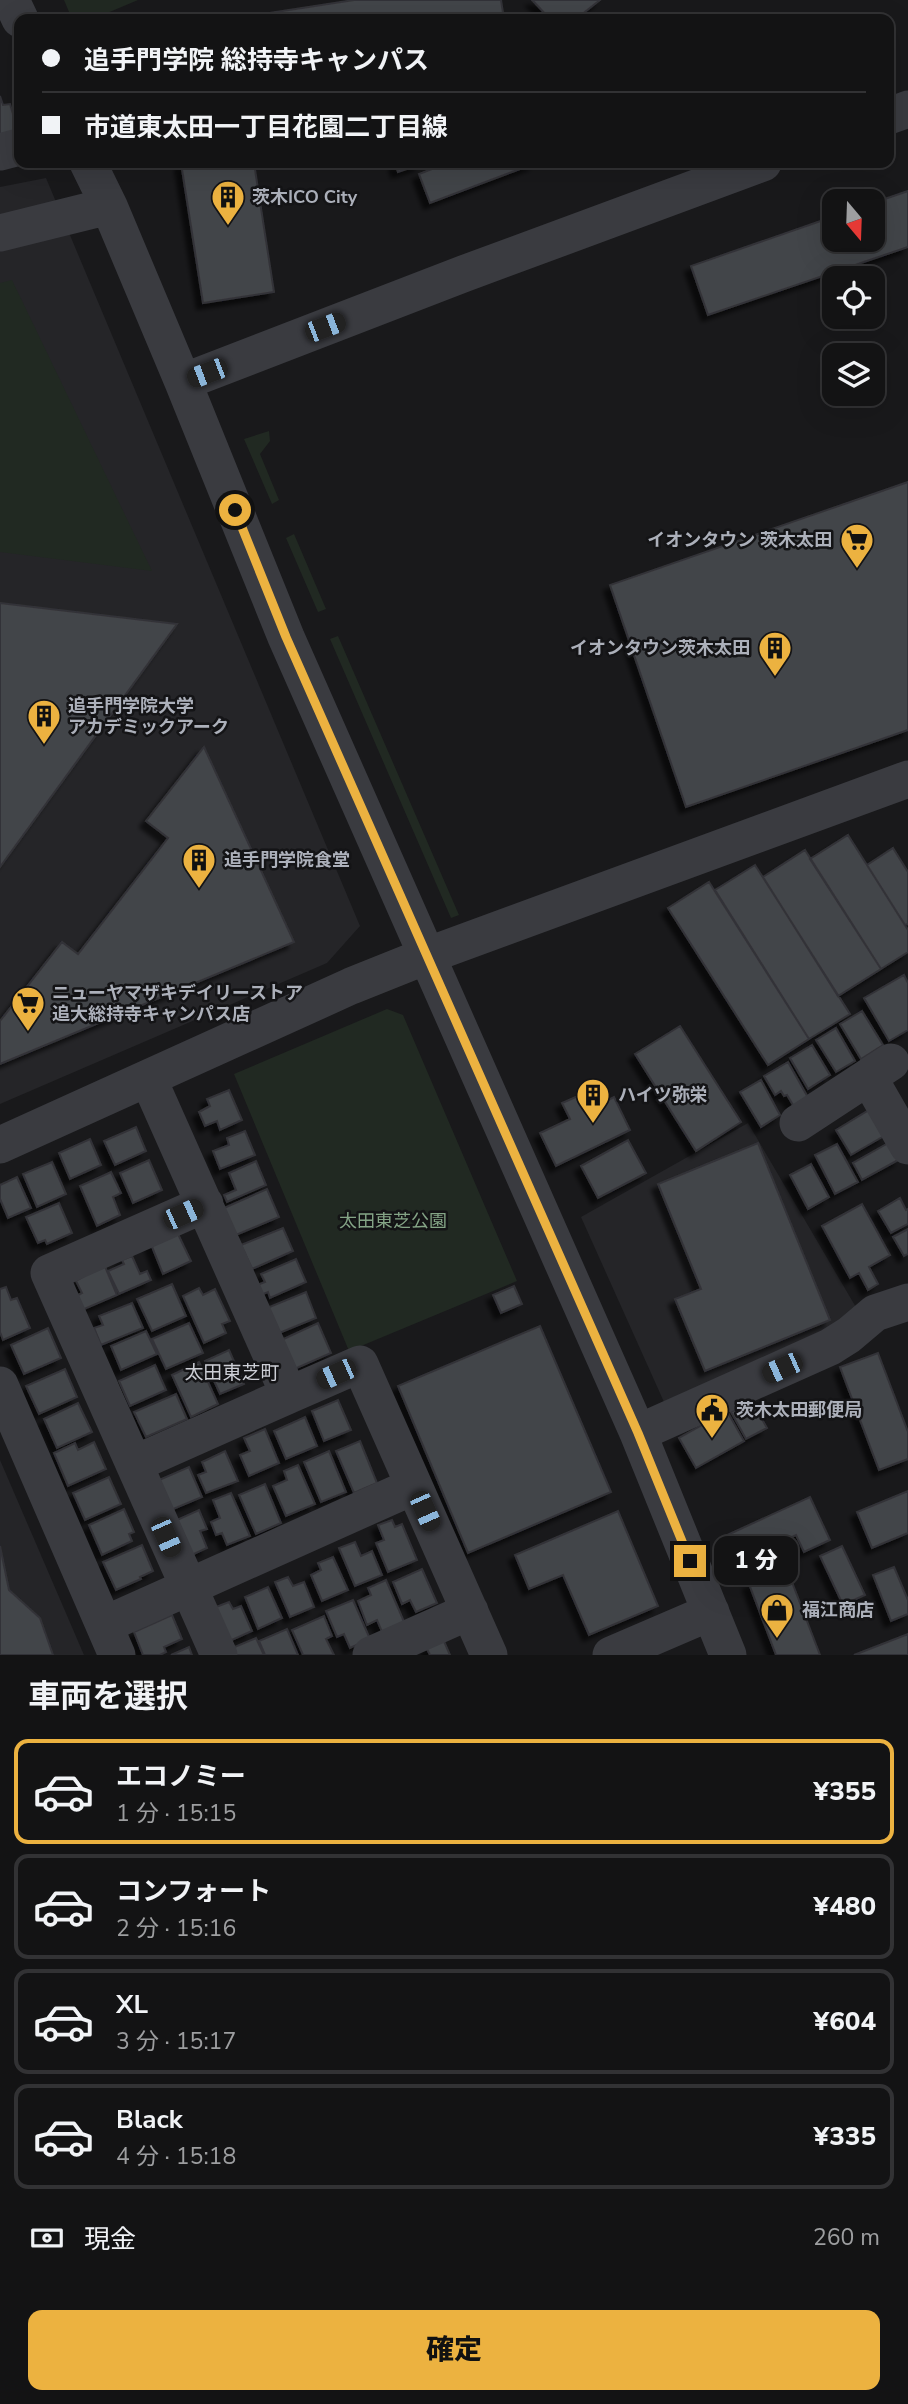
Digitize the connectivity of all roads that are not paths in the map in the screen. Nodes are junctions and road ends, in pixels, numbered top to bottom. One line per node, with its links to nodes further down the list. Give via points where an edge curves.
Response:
1 (90, 168): 3 (street)
2 (750, 168): 5 (street)
3 (109, 206): 4 (street); 5 (street)
4 (0, 233)
5 (183, 382): 7 (street, via 286,637)
6 (908, 779): 7 (street)
7 (426, 956): 9 (street); 17 (street)
8 (886, 1077): 10 (street); 12 (street)
9 (148, 1078): 11 (street); 13 (street)
10 (798, 1123)
11 (0, 1145)
12 (908, 1146)
13 (205, 1204): 16 (street); 18 (street, via 49,1273)
14 (908, 1302): 17 (street, via 875,1313 830,1347)
15 (0, 1385): 23 (street)
16 (289, 1395): 18 (street); 19 (street, via 359,1364)
17 (638, 1433): 22 (street)
18 (134, 1464): 20 (street)
19 (414, 1486): 20 (street); 21 (street)
20 (188, 1587): 23 (street); 24 (street)
21 (470, 1611): 25 (street); 26 (street)
22 (711, 1612): 27 (street); 28 (street)
23 (110, 1640)
24 (219, 1655)
25 (371, 1655)
26 (489, 1655)
27 (611, 1655)
28 (728, 1655)

